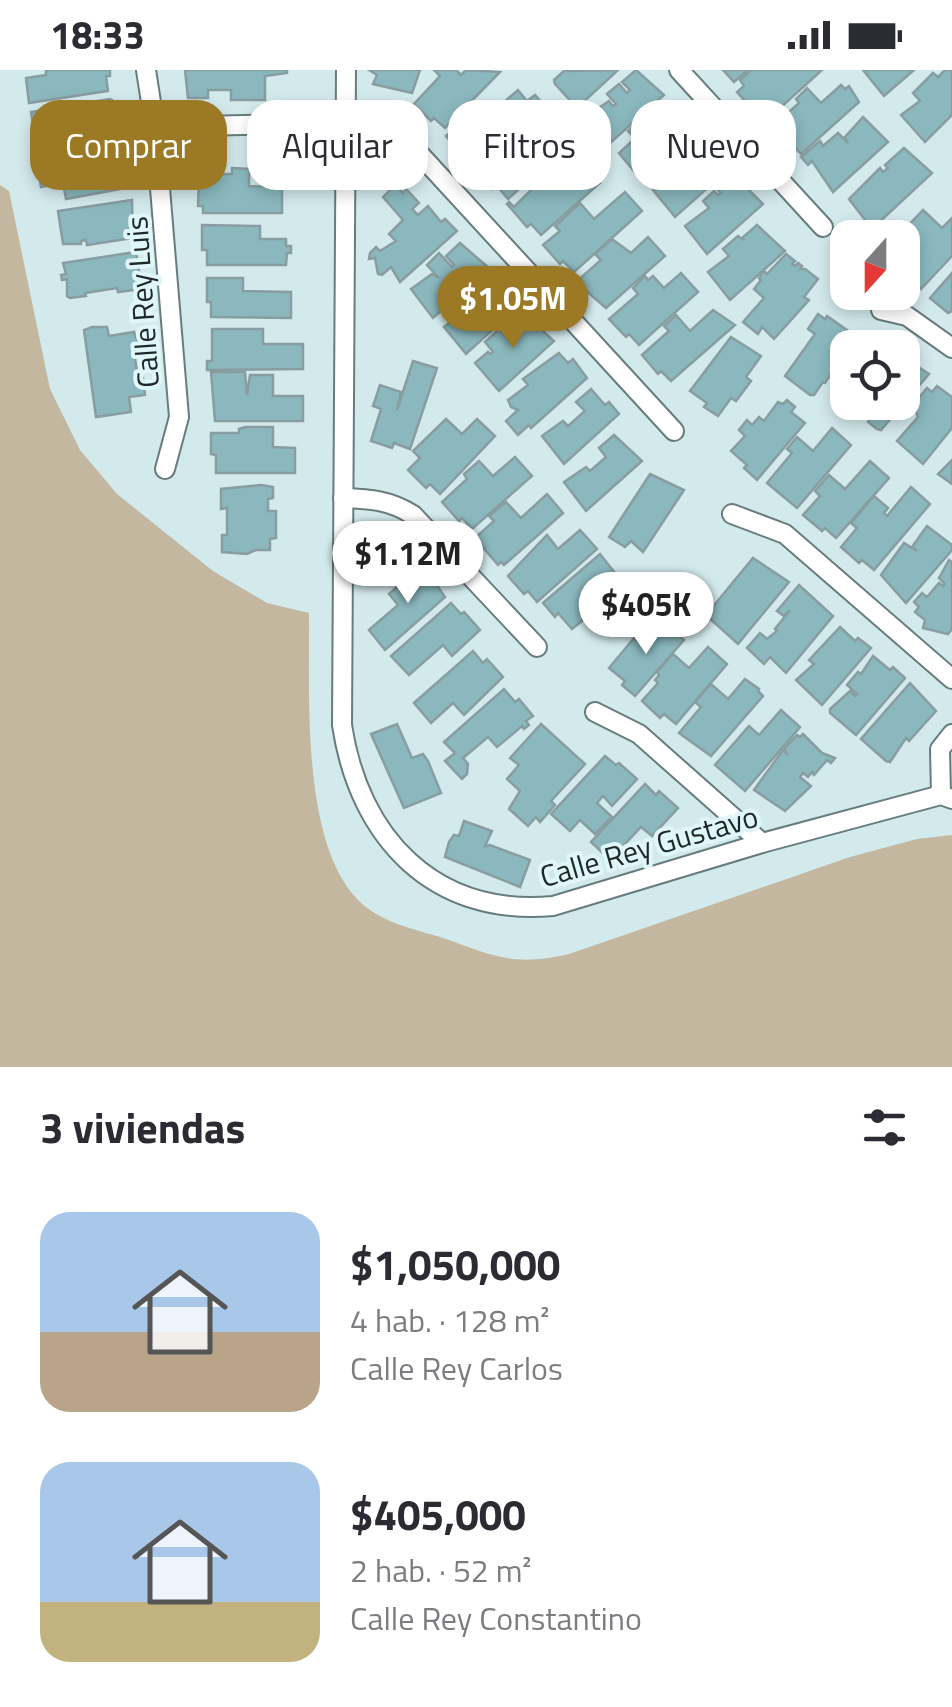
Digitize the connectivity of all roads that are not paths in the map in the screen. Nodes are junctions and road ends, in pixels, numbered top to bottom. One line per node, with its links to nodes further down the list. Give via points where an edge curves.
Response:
1 (146, 70): 4 (street, Calle Rey Luis)
2 (346, 70): 5 (street, Calle Rey Gustavo)
3 (679, 70): 9 (street)
4 (151, 100)
5 (346, 100)
6 (428, 161): 12 (street)
7 (161, 190): 13 (street, Calle Rey Luis, via 179,417)
8 (345, 190): 14 (street, Calle Rey Gustavo)
9 (823, 227)
10 (880, 310): 11 (street, via 908,316)
11 (952, 348)
12 (674, 431)
13 (164, 469)
14 (343, 498): 16 (street, via 380,500 413,515); 21 (street, Calle Rey Gustavo, via 347,756 386,839 415,868 474,900 524,909)
15 (732, 514): 17 (street, via 785,534)
16 (537, 647)
17 (952, 679)
18 (595, 712): 21 (street, via 639,734)
19 (952, 734): 20 (street, Calle Rey Gustavo, via 940,749)
20 (947, 797): 21 (street, Calle Rey Gustavo)
21 (762, 843)

